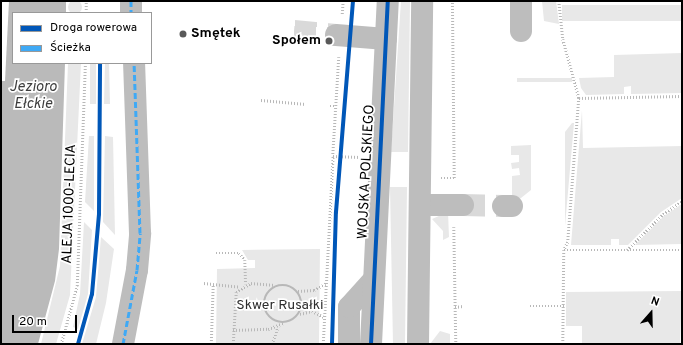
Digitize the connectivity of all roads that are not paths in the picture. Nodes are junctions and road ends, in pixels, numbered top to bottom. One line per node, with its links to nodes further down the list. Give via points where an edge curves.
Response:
1 (131, 1): 5 (street)
2 (388, 1): 8 (street, WOJSKA POLSKIEGO)
3 (422, 1): 10 (street)
4 (521, 1): 6 (street)
5 (131, 12)
6 (521, 31)
7 (338, 35): 8 (street)
8 (386, 39): 12 (street, WOJSKA POLSKIEGO)
9 (134, 64): 13 (street, via 140,233 137,270)
10 (420, 205): 11 (street); 16 (street)
11 (459, 205)
12 (373, 280): 14 (street, via 349,307); 15 (street, WOJSKA POLSKIEGO)
13 (123, 344)
14 (349, 344)
15 (371, 344)
16 (418, 344)

